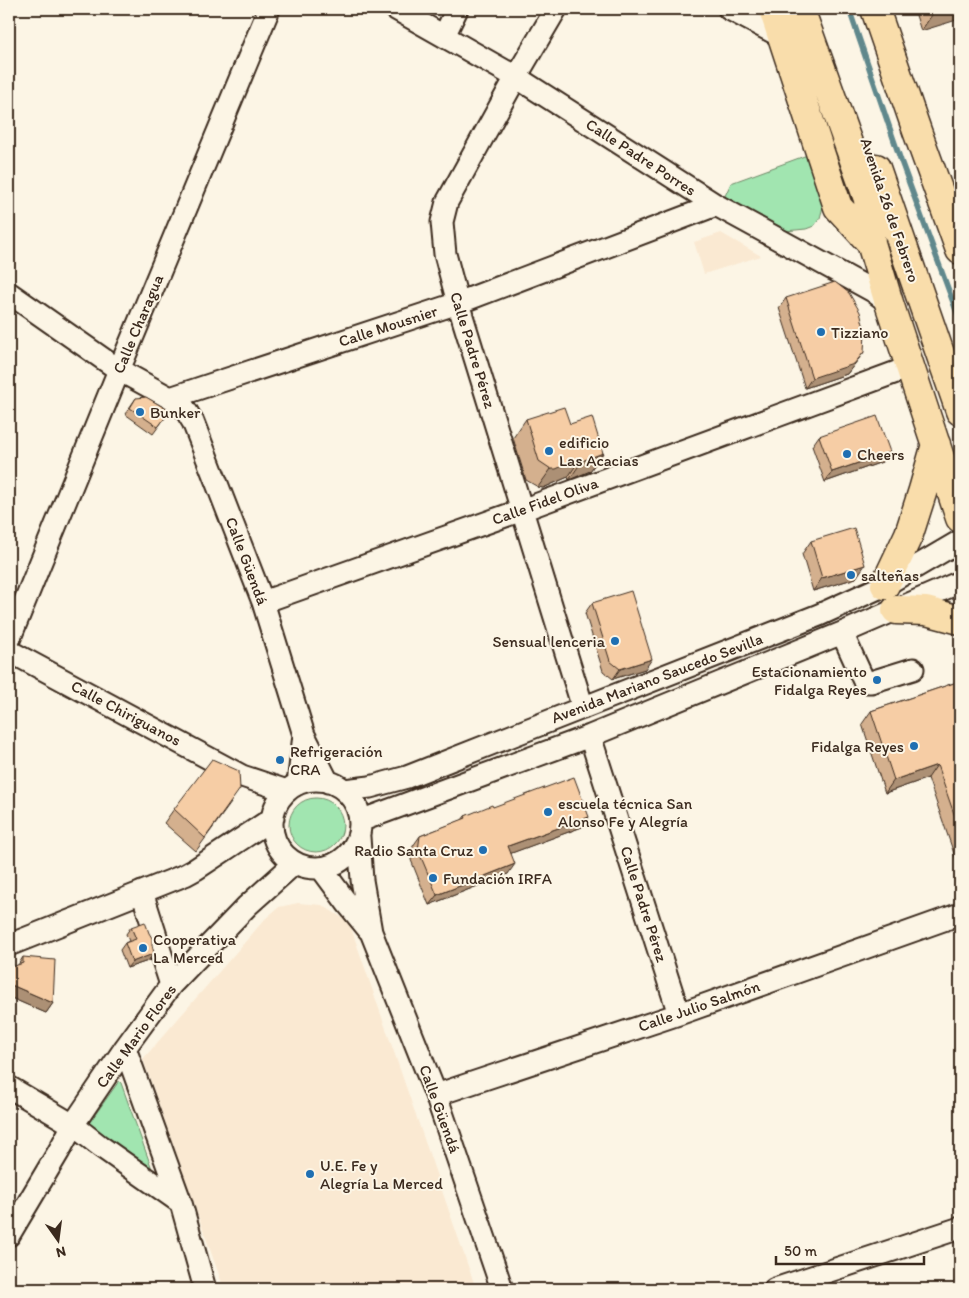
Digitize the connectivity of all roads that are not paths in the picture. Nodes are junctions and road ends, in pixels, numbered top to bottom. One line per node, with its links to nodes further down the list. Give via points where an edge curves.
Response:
1 (269, 9): 20 (street, Calle Charagua)
2 (396, 9): 10 (street, Calle Padre Porres)
3 (456, 9): 10 (street)
4 (556, 9): 12 (street, Calle Padre Pérez)
5 (729, 9): 11 (street)
6 (773, 9): 11 (main road, Avenida 26 de Febrero)
7 (800, 9): 14 (main road, Avenida 26 de Febrero, via 868,200)
8 (820, 9): 22 (main road, Avenida 26 de Febrero)
9 (875, 9): 15 (main road)
10 (444, 36): 12 (street, Calle Padre Porres)
11 (784, 38): 14 (main road, Avenida 26 de Febrero, via 838,207)
12 (516, 77): 13 (street, Calle Padre Porres); 17 (street, Calle Padre Pérez, via 447,202 442,222 444,254)
13 (716, 205): 17 (street, Calle Mousnier); 18 (street, Calle Padre Porres, via 873,291)
14 (871, 243): 18 (main road, Avenida 26 de Febrero)
15 (960, 250)
16 (9, 293): 20 (street, Calle Güendá)
17 (458, 303): 21 (street, Calle Mousnier); 24 (street, Calle Padre Pérez)
18 (888, 303): 19 (main road, Avenida 26 de Febrero)
19 (910, 367): 23 (main road, Avenida 26 de Febrero); 24 (street, Calle Fidel Oliva)
20 (119, 370): 21 (street, Calle Güendá); 33 (street, Calle Charagua)
21 (170, 398): 29 (street, Calle Güendá, via 185,409 193,422)
22 (960, 411)
23 (936, 444): 25 (main road, Avenida 26 de Febrero); 28 (main road, via 909,534)
24 (522, 510): 29 (street, Calle Fidel Oliva); 36 (street, Calle Padre Pérez)
25 (960, 518)
26 (960, 541): 28 (street, Avenida Mariano Saucedo Sevilla)
27 (960, 582): 30 (street, Avenida Mariano Saucedo Sevilla)
28 (885, 585): 36 (street, Avenida Mariano Saucedo Sevilla, via 819,615)
29 (263, 602): 37 (street, Calle Güendá)
30 (896, 610): 31 (main road, via 926,611); 32 (street, Avenida Mariano Saucedo Sevilla)
31 (960, 620)
32 (842, 633): 35 (street, via 867,682); 38 (street, Avenida Mariano Saucedo Sevilla)
33 (9, 640)
34 (9, 650): 40 (street, Calle Chiriguanos)
35 (913, 669)
36 (583, 708): 39 (street, Avenida Mariano Saucedo Sevilla, via 407,777 370,787)
37 (304, 735): 39 (street, Calle Güendá); 40 (street, Calle Güendá)
38 (590, 736): 41 (street, Avenida Mariano Saucedo Sevilla); 49 (street, Calle Padre Pérez)
39 (336, 786): 40 (street, via 310,781); 41 (street, via 349,795 357,807)
40 (284, 799): 42 (street, via 273,833 279,847); 44 (street, via 196,869)
41 (359, 829): 43 (street, via 353,848 344,858); 46 (street, Calle Güendá, via 362,880)
42 (295, 863): 43 (street); 48 (street, Calle Mario Flores, via 247,906)
43 (321, 868): 46 (street, Calle Güendá)
44 (142, 892): 47 (street); 48 (street)
45 (960, 914): 49 (street, Calle Julio Salmón)
46 (371, 932): 52 (street, Calle Güendá)
47 (9, 945)
48 (171, 985): 50 (street, Calle Mario Flores)
49 (679, 1014): 52 (street, Calle Julio Salmón)
50 (125, 1048): 53 (street, Calle Mario Flores); 54 (street)
51 (9, 1087): 53 (street)
52 (436, 1095): 58 (street, Calle Güendá)
53 (73, 1125): 54 (street); 56 (street, Calle Mario Flores)
54 (181, 1203): 57 (street)
55 (960, 1228): 59 (street)
56 (9, 1235)
57 (205, 1289)
58 (502, 1289)
59 (775, 1289)

